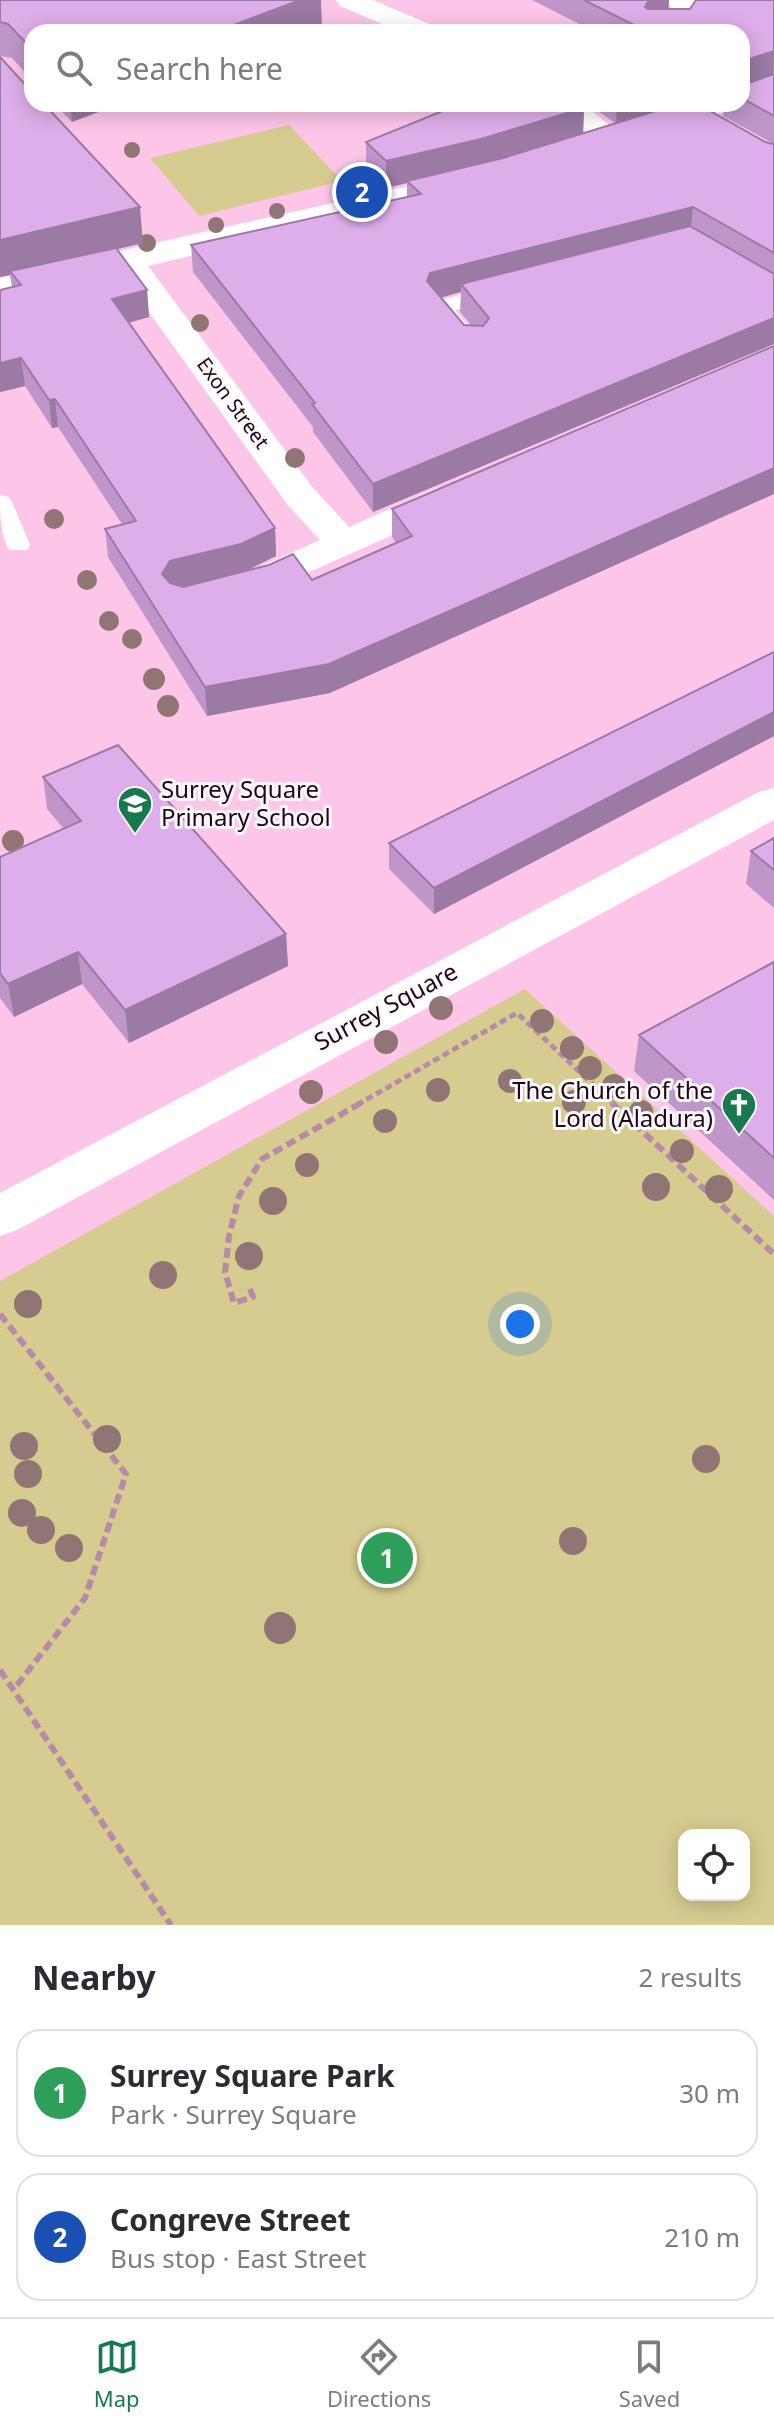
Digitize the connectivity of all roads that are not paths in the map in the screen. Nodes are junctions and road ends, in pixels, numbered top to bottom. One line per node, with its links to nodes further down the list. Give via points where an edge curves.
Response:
1 (350, 0): 3 (street)
2 (680, 0): 4 (street, via 685,17)
3 (406, 24)
4 (680, 24)
5 (575, 112): 7 (street)
6 (711, 115): 7 (street)
7 (611, 138): 8 (street)
8 (581, 147)
9 (490, 176): 10 (street)
10 (128, 261): 12 (street); 16 (street, Exon Street, via 300,496)
11 (528, 284): 13 (lane, via 440,307)
12 (0, 288)
13 (474, 346)
14 (471, 487): 16 (street)
15 (0, 502): 17 (lane)
16 (342, 542): 18 (street, via 257,583)
17 (18, 545)
18 (215, 594)
19 (774, 802): 20 (street, Surrey Square)
20 (0, 1216)

